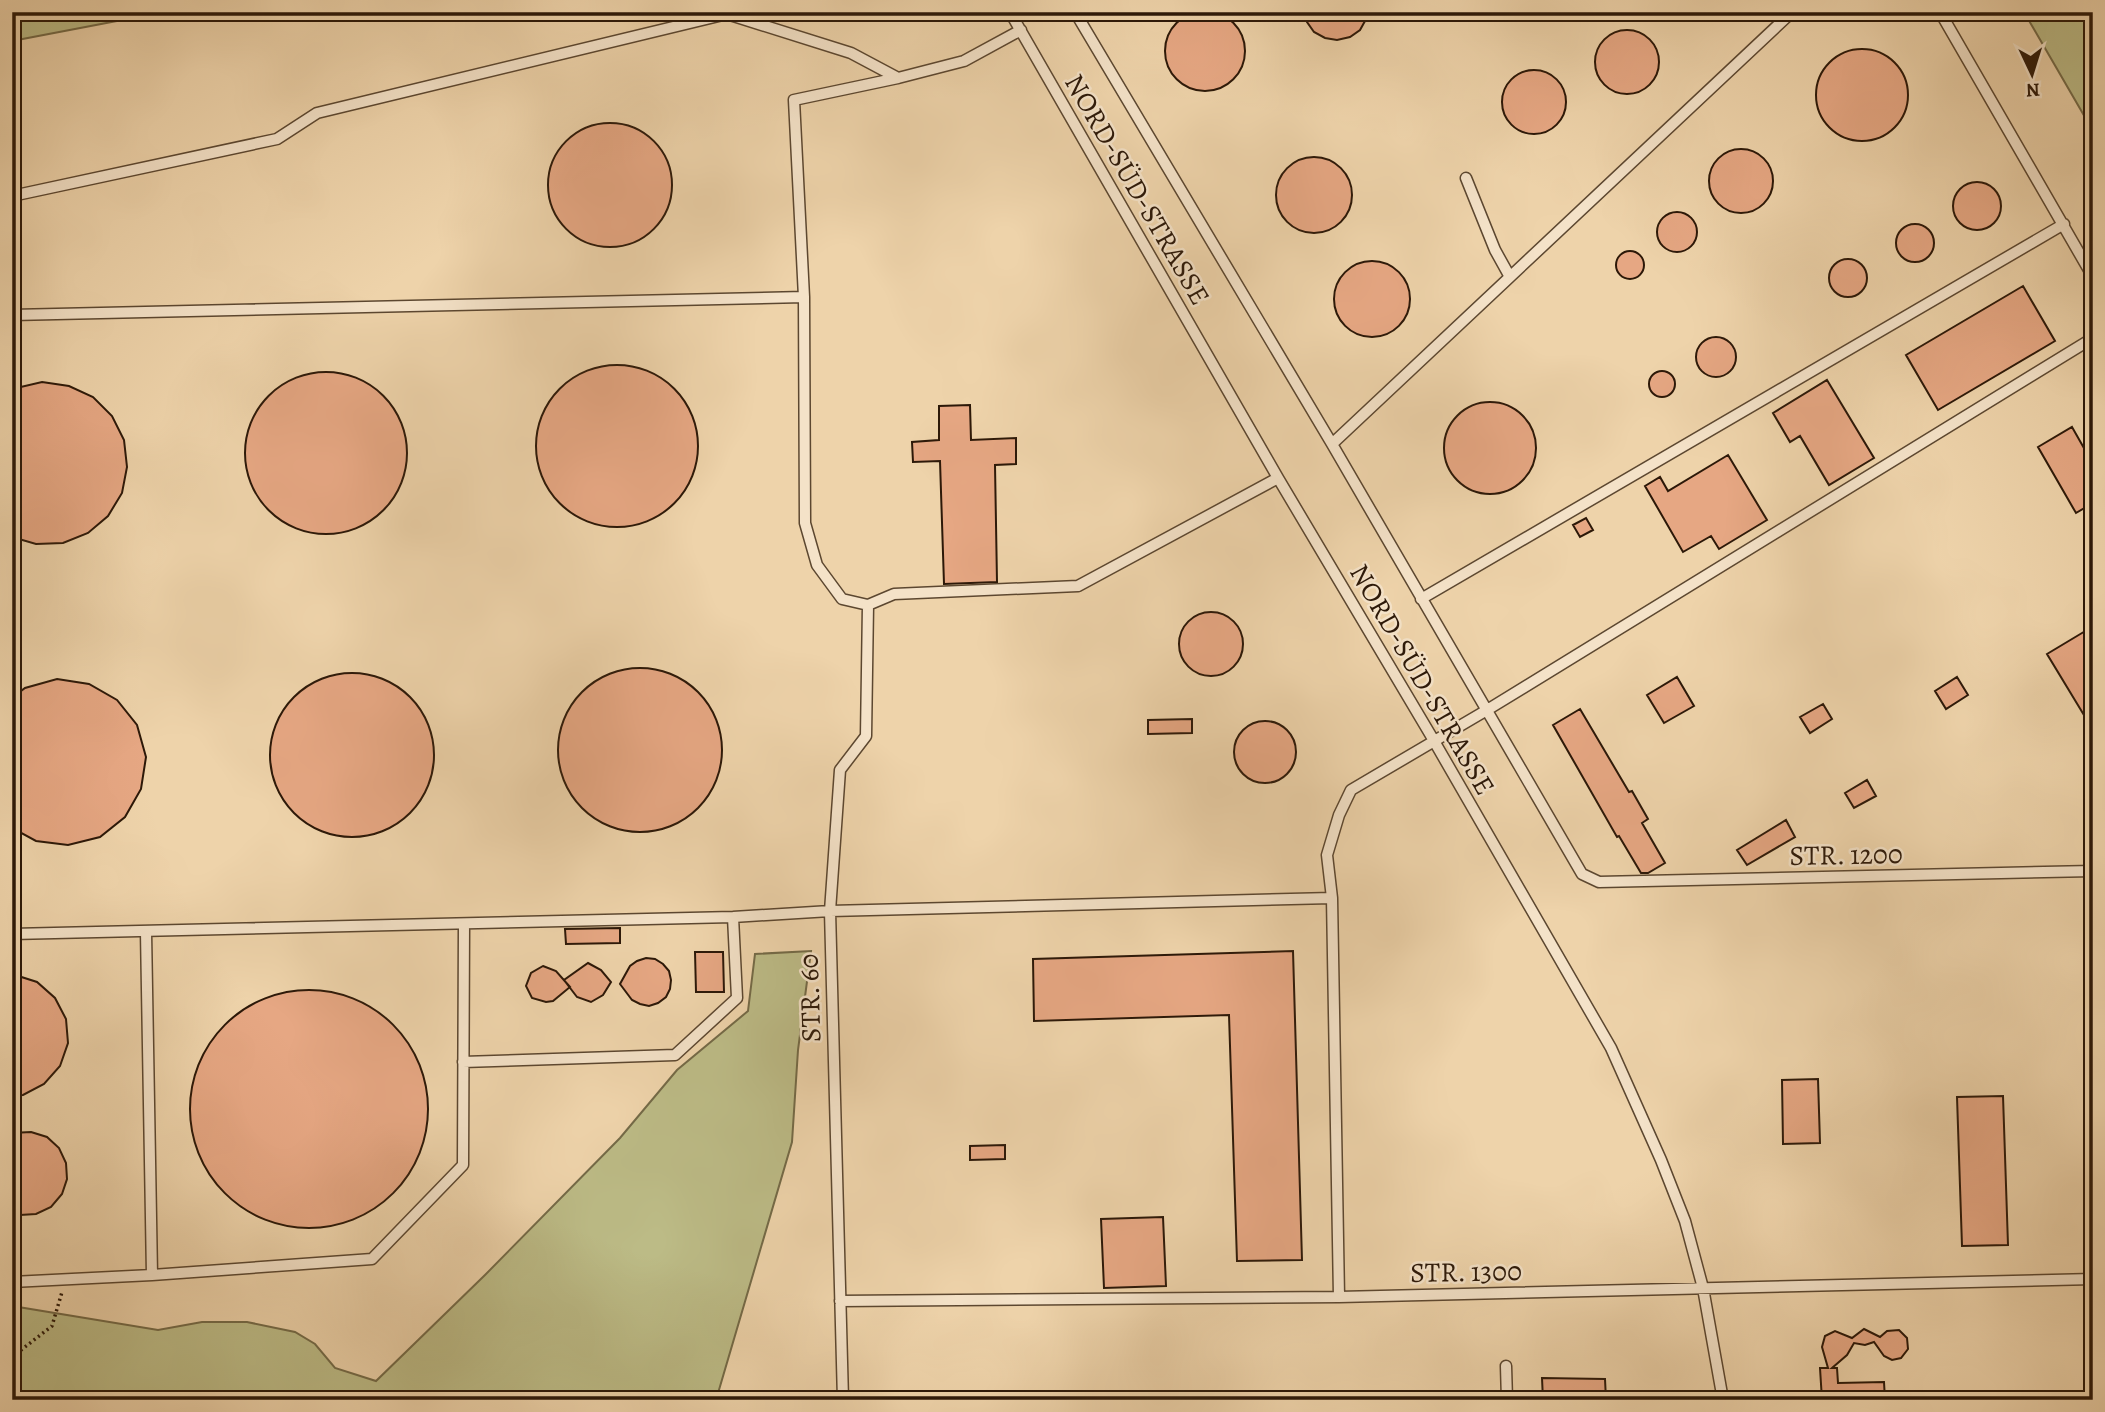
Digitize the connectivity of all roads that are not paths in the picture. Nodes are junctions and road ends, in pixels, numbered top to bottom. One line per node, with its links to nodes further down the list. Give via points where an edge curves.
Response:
1 (1010, 12): 5 (lane, NORD-SÜD-STRASSE)
2 (1075, 12): 15 (lane)
3 (1792, 12): 11 (lane)
4 (1940, 12): 9 (lane)
5 (1021, 30): 6 (lane, via 964,61); 16 (lane, NORD-SÜD-STRASSE)
6 (898, 78): 8 (lane, via 851,53 727,13 317,113 278,139); 12 (lane, via 794,100)
7 (1466, 178): 11 (lane)
8 (12, 196)
9 (2064, 224): 10 (lane); 17 (lane)
10 (2093, 276)
11 (1510, 277): 15 (lane)
12 (804, 297): 13 (lane); 18 (lane, via 805,523 817,565 842,599)
13 (12, 315)
14 (2093, 338): 19 (lane)
15 (1332, 444): 17 (lane)
16 (1278, 478): 18 (lane, via 1078,586 894,594); 20 (lane, NORD-SÜD-STRASSE)
17 (1421, 599): 19 (lane)
18 (868, 605): 23 (lane, STR. 60, via 866,736 840,770)
19 (1487, 710): 20 (lane); 21 (lane, STR. 1200, via 1582,874 1600,882)
20 (1433, 741): 22 (lane, via 1351,790 1327,855); 32 (lane, NORD-SÜD-STRASSE, via 1611,1048 1685,1221)
21 (2093, 871)
22 (1332, 898): 23 (lane); 33 (lane)
23 (830, 911): 24 (lane); 34 (lane, STR. 60)
24 (733, 918): 25 (lane); 28 (lane, via 737,998 675,1055)
25 (464, 923): 26 (lane); 28 (lane)
26 (146, 932): 27 (lane); 29 (lane)
27 (12, 934)
28 (463, 1062): 29 (lane, via 463,1164 372,1259)
29 (152, 1275): 31 (lane)
30 (2093, 1279): 32 (lane, STR. 1300)
31 (12, 1282)
32 (1703, 1288): 33 (lane, STR. 1300); 38 (lane, NORD-SÜD-STRASSE)
33 (1339, 1297): 34 (lane, STR. 1300)
34 (841, 1301): 36 (lane, STR. 60)
35 (1506, 1366): 37 (lane)
36 (843, 1400)
37 (1507, 1400)
38 (1723, 1400)

